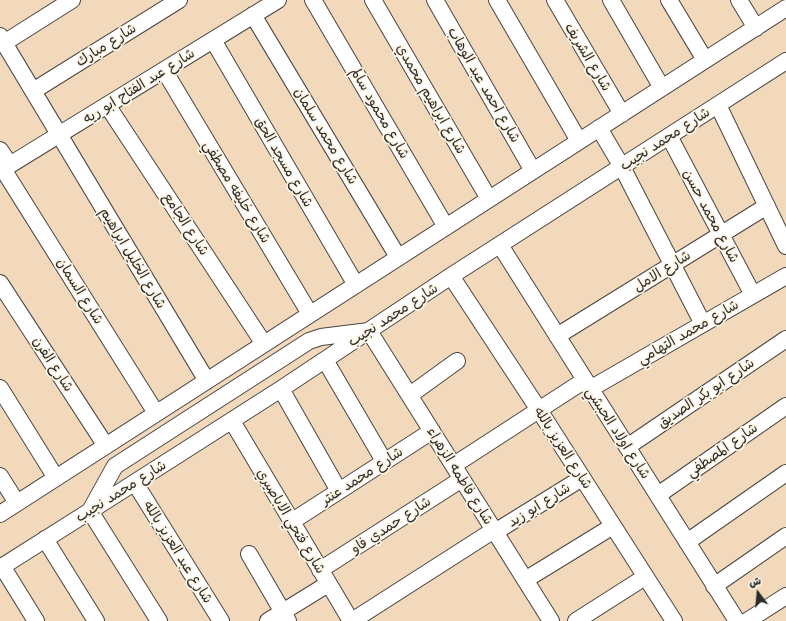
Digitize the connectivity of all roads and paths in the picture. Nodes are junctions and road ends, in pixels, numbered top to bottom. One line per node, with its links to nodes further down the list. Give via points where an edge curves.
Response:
1 (72, 0): 15 (street)
2 (179, 0): 21 (street, شارع مبارك)
3 (278, 0): 12 (street, شارع عبد الفتاح ابو ريه)
4 (314, 0): 36 (street, شارع محمود سالم)
5 (373, 0): 33 (street, شارع ابراهيم محمدي)
6 (434, 0): 32 (street, شارع احمد عبد الوهاب)
7 (497, 0): 28 (street)
8 (555, 0): 24 (street, شارع الشريف)
9 (611, 0): 20 (street)
10 (670, 0): 17 (street)
11 (739, 0): 14 (street)
12 (257, 8): 16 (street, شارع عبد الفتاح ابو ريه); 40 (street, شارع محمد سلمان)
13 (786, 8): 14 (street)
14 (756, 28): 17 (street)
15 (2, 39): 21 (street, شارع الخليل ابراهيم)
16 (213, 40): 19 (street, شارع عبد الفتاح ابو ريه); 45 (street, شارع مسجد الحق)
17 (705, 60): 20 (street)
18 (786, 62): 23 (street, شارع محمد نجيب)
19 (164, 70): 22 (street, شارع عبد الفتاح ابو ريه); 47 (street, شارع خليفه مصطفي)
20 (662, 88): 24 (street)
21 (33, 91): 26 (street, شارع الخليل ابراهيم)
22 (107, 105): 26 (street, شارع عبد الفتاح ابو ريه); 52 (street, شارع الجامع)
23 (718, 105): 27 (street, شارع محمد نجيب); 34 (street)
24 (622, 114): 25 (street)
25 (599, 128): 28 (street); 30 (street)
26 (59, 135): 31 (street, شارع عبد الفتاح ابو ريه); 55 (street, شارع الخليل ابراهيم)
27 (669, 136): 30 (street, شارع محمد نجيب); 37 (street, شارع محمد حسن)
28 (579, 142): 32 (street)
29 (0, 150): 31 (street, شارع السمان)
30 (622, 167): 38 (street, شارع محمد نجيب); 41 (street)
31 (4, 169): 62 (street, شارع السمان)
32 (533, 171): 33 (street)
33 (489, 199): 36 (street)
34 (767, 206): 35 (street); 37 (street, شارع الامل)
35 (781, 222): 39 (street)
36 (446, 227): 40 (street)
37 (721, 235): 41 (street, شارع الامل); 46 (street, شارع محمد حسن)
38 (500, 245): 42 (street, شارع محمد نجيب); 50 (street, شارع اولاد الحبشي)
39 (786, 246)
40 (398, 258): 45 (street)
41 (673, 265): 48 (street); 50 (street, شارع الامل)
42 (452, 276): 49 (street, شارع محمد نجيب); 61 (street, شارع العزيز بالله)
43 (786, 276): 46 (street, شارع محمد التهامي)
44 (0, 283): 65 (street, شارع الفرن)
45 (356, 285): 47 (street)
46 (753, 295): 48 (street, شارع محمد التهامي)
47 (310, 314): 52 (street)
48 (703, 324): 56 (street, شارع محمد التهامي)
49 (370, 331): 53 (street, شارع محمد نجيب); 59 (street, شارع فاطمه الزهراء); 78 (street, via 321,337 309,341 118,463)
50 (557, 336): 56 (street, شارع اولاد الحبشي)
51 (786, 339): 66 (street, شارع ابو بكر الصديق)
52 (264, 344): 55 (street)
53 (325, 360): 58 (street, شارع محمد نجيب); 67 (street)
54 (457, 361): 59 (street)
55 (207, 380): 62 (street)
56 (587, 384): 61 (street, شارع محمد التهامي); 66 (street, شارع اولاد الحبشي)
57 (0, 388): 71 (street)
58 (281, 389): 63 (street, شارع محمد نجيب); 75 (street)
59 (410, 395): 64 (street, شارع فاطمه الزهراء)
60 (786, 406): 76 (street, شارع المصطفي)
61 (539, 410): 68 (street, شارع محمد التهامي); 72 (street, شارع العزيز بالله)
62 (156, 413): 65 (street)
63 (232, 421): 74 (street, شارع محمد نجيب); 80 (street, شارع فتحي الاباصيري)
64 (432, 431): 67 (street, شارع محمد عنتر); 68 (street, شارع فاطمه الزهراء)
65 (106, 446): 71 (street)
66 (627, 447): 76 (street, شارع اولاد الحبشي)
67 (384, 461): 75 (street, شارع محمد عنتر)
68 (454, 466): 73 (street, شارع فاطمه الزهراء)
69 (786, 473): 85 (street)
70 (0, 476): 77 (street)
71 (56, 478): 77 (street)
72 (582, 478): 81 (street, شارع العزيز بالله); 82 (street, شارع ابو زيد)
73 (462, 479): 82 (street, شارع فاطمه الزهراء); 88 (street, شارع حمدي فاو)
74 (135, 483): 78 (street, شارع محمد نجيب); 97 (street, شارع عبد العزيز بالله)
75 (339, 491): 80 (street, شارع محمد عنتر)
76 (658, 494): 85 (street, شارع اولاد الحبشي)
77 (17, 503): 79 (street)
78 (90, 511): 84 (street, شارع محمد نجيب); 96 (street)
79 (0, 514)
80 (291, 522): 88 (street, شارع فتحي الاباصيري)
81 (613, 526): 89 (street, شارع العزيز بالله); 90 (street)
82 (495, 531): 90 (street, شارع فاطمه الزهراء); 99 (street, شارع ابو زيد)
83 (786, 536): 91 (street)
84 (46, 539): 87 (street, شارع محمد نجيب); 95 (street)
85 (687, 542): 91 (street, شارع اولاد الحبشي)
86 (249, 554): 93 (street)
87 (1, 567): 94 (street)
88 (324, 577): 93 (street, شارع حمدي فاو); 99 (street, شارع فتحي الاباصيري)
89 (645, 577): 101 (street); 102 (street, شارع العزيز بالله)
90 (525, 580): 100 (street, شارع فاطمه الزهراء)
91 (714, 586): 103 (street, شارع اولاد الحبشي)
92 (786, 596): 104 (street)
93 (285, 616): 98 (street, شارع حمدي فاو)
94 (36, 621)
95 (96, 621)
96 (159, 621)
97 (221, 621)
98 (268, 621)
99 (351, 621)
100 (551, 621)
101 (576, 621)
102 (673, 621)
103 (737, 621)
104 (747, 621)

